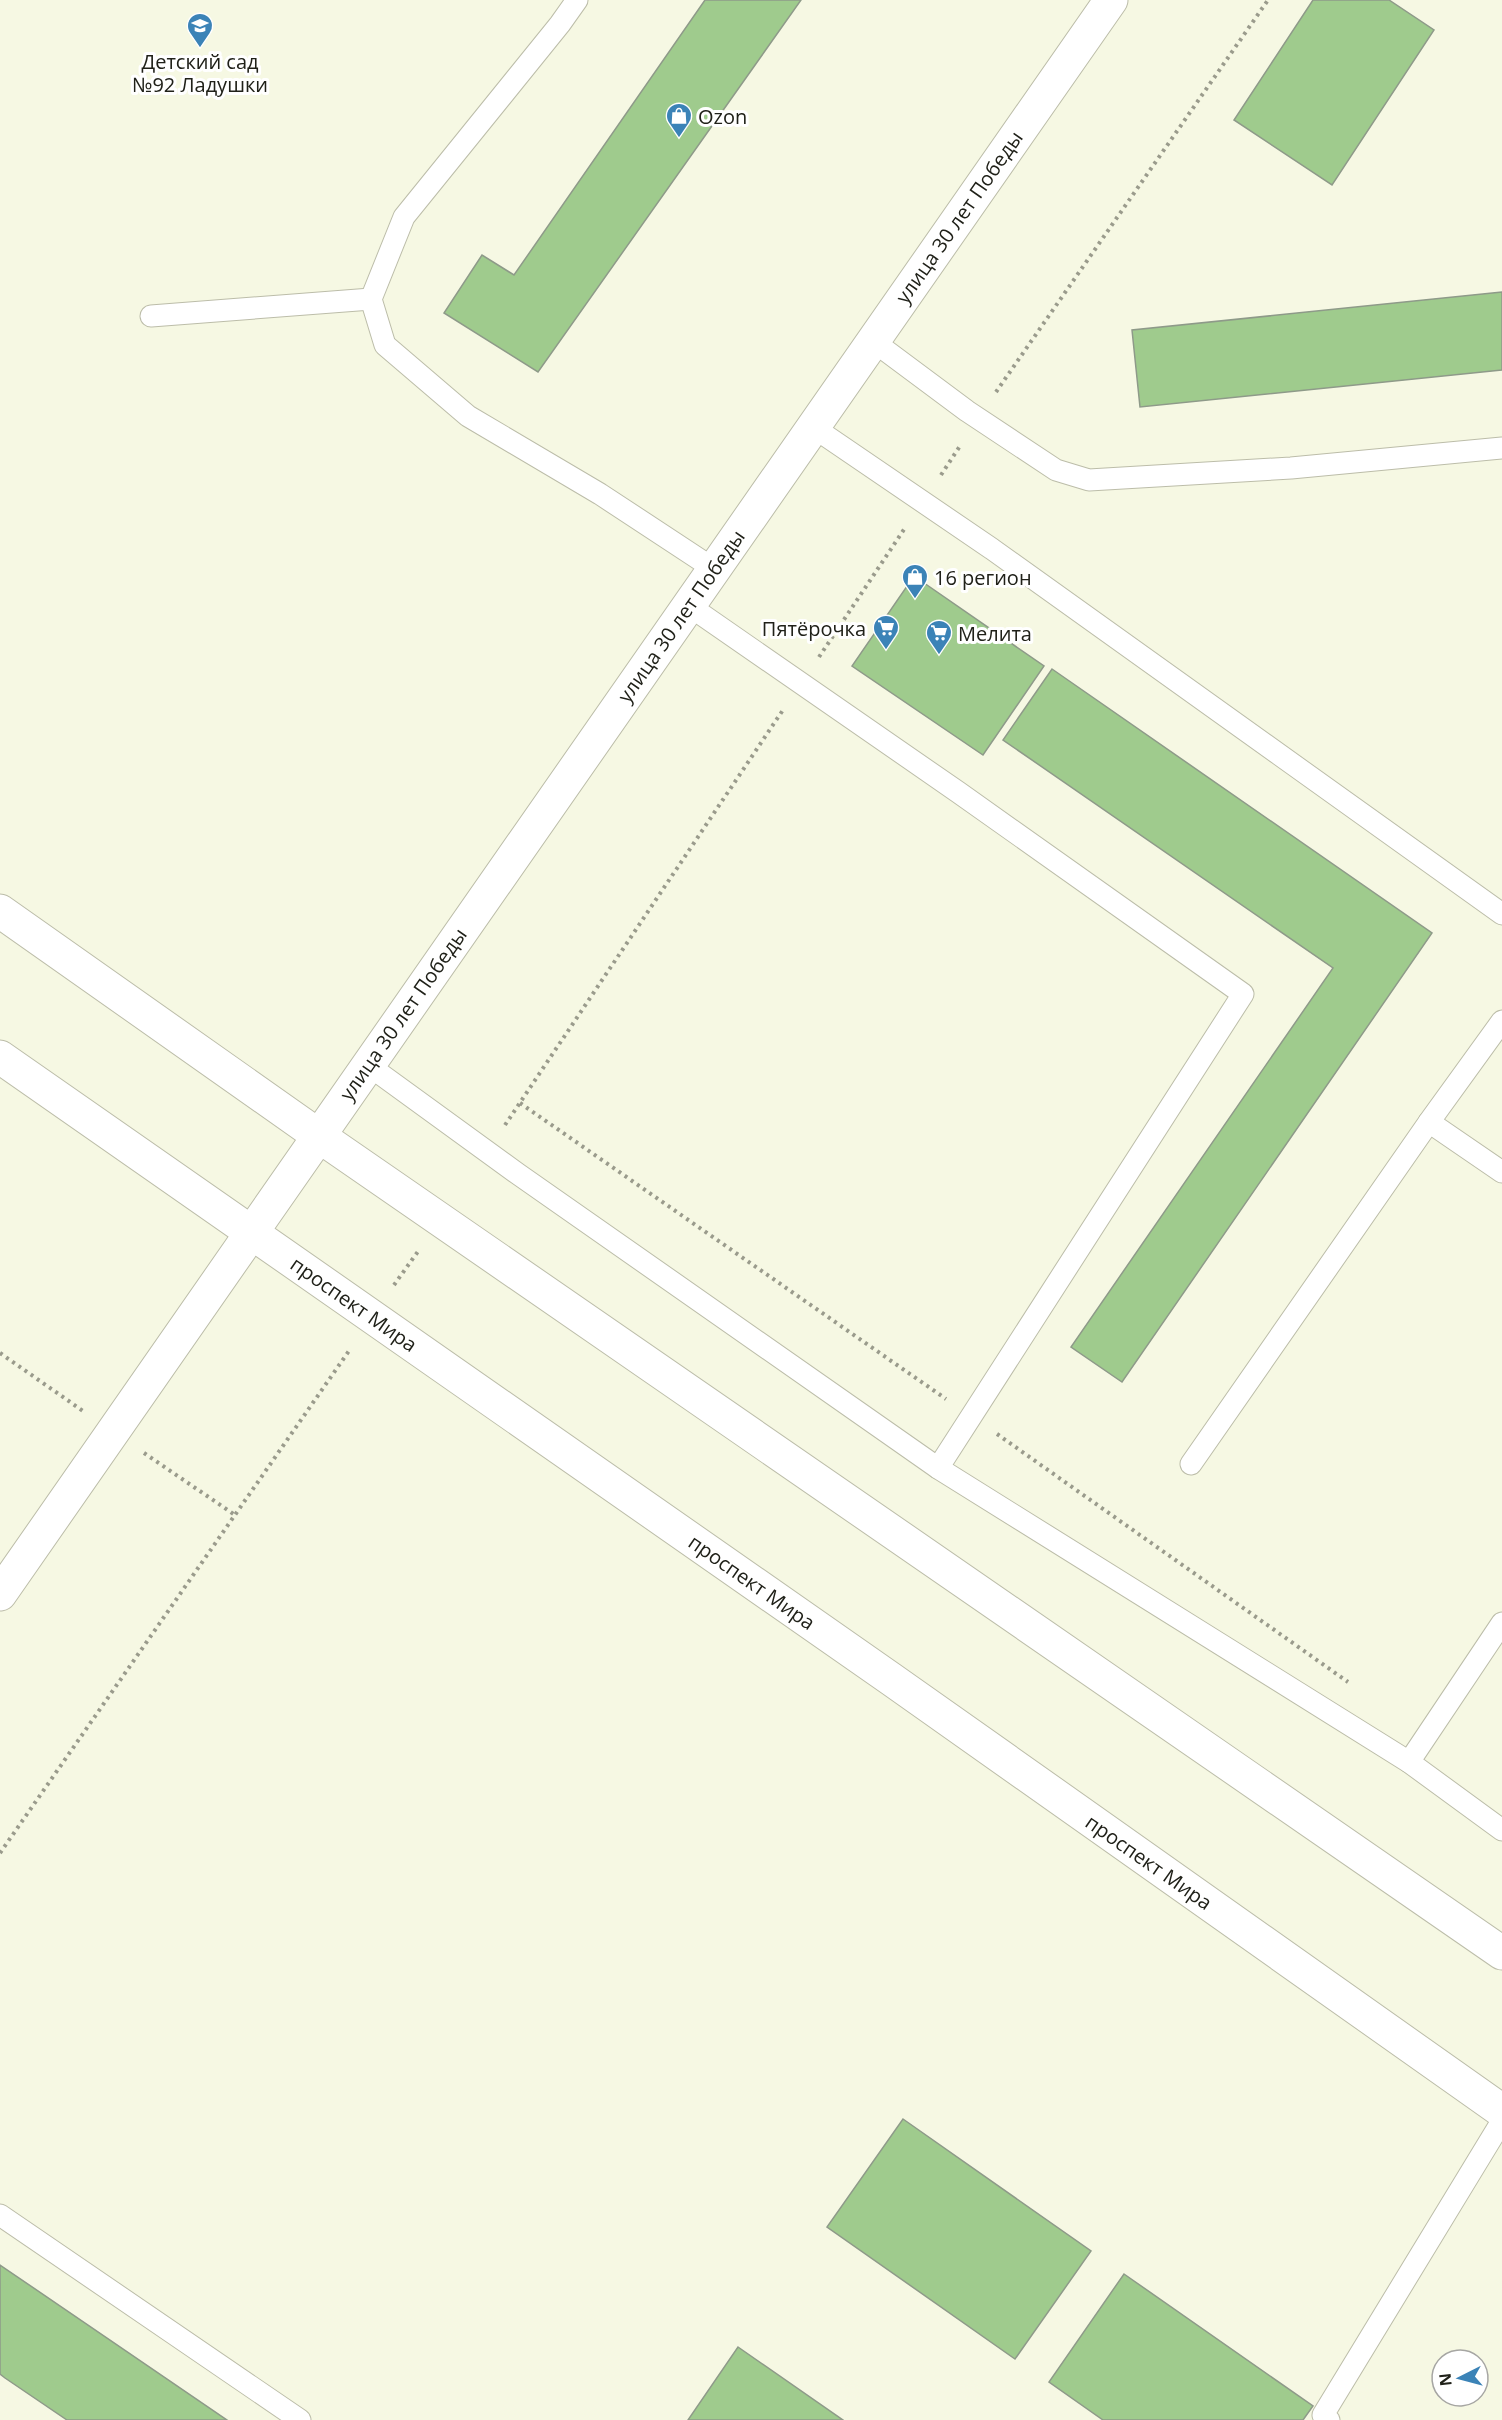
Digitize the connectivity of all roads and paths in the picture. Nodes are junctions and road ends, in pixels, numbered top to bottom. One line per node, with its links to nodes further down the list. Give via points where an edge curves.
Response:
1 (577, 0): 4 (lane, via 404,217)
2 (1110, 0): 6 (street, улица 30 лет Победы)
3 (1268, 0): 7 (path)
4 (372, 299): 5 (lane); 11 (lane, via 385,345 468,416 600,494)
5 (151, 316)
6 (873, 341): 7 (lane); 8 (street, улица 30 лет Победы)
7 (979, 418): 9 (lane, via 1056,470 1089,480 1291,468); 10 (path)
8 (813, 427): 10 (lane); 11 (street, улица 30 лет Победы)
9 (1502, 448)
10 (923, 502): 13 (path); 15 (lane)
11 (714, 568): 12 (street, улица 30 лет Победы)
12 (688, 605): 13 (lane); 18 (street, улица 30 лет Победы)
13 (801, 683): 19 (path); 27 (lane, via 1243,994)
14 (0, 911): 21 (street)
15 (1502, 914)
16 (1502, 1021): 20 (lane)
17 (0, 1057): 25 (street, проспект Мира)
18 (368, 1065): 21 (street, улица 30 лет Победы); 22 (lane)
19 (520, 1103): 22 (path); 27 (path)
20 (1430, 1122): 23 (lane); 28 (lane)
21 (319, 1136): 24 (street); 25 (street, улица 30 лет Победы)
22 (487, 1152): 29 (lane)
23 (1502, 1172)
24 (440, 1219): 26 (path); 36 (street)
25 (252, 1232): 26 (street, проспект Мира); 30 (street, улица 30 лет Победы)
26 (372, 1317): 35 (path); 37 (street, проспект Мира)
27 (972, 1416): 29 (lane); 32 (path)
28 (1191, 1464)
29 (938, 1468): 33 (lane)
30 (0, 1594)
31 (1502, 1623): 33 (lane)
32 (1348, 1683)
33 (1409, 1762): 34 (lane)
34 (1502, 1830)
35 (0, 1853)
36 (1502, 1953)
37 (1502, 2111)
38 (1502, 2121): 41 (lane, via 1323,2415)
39 (0, 2215): 40 (lane)
40 (300, 2420)
41 (1329, 2420)

